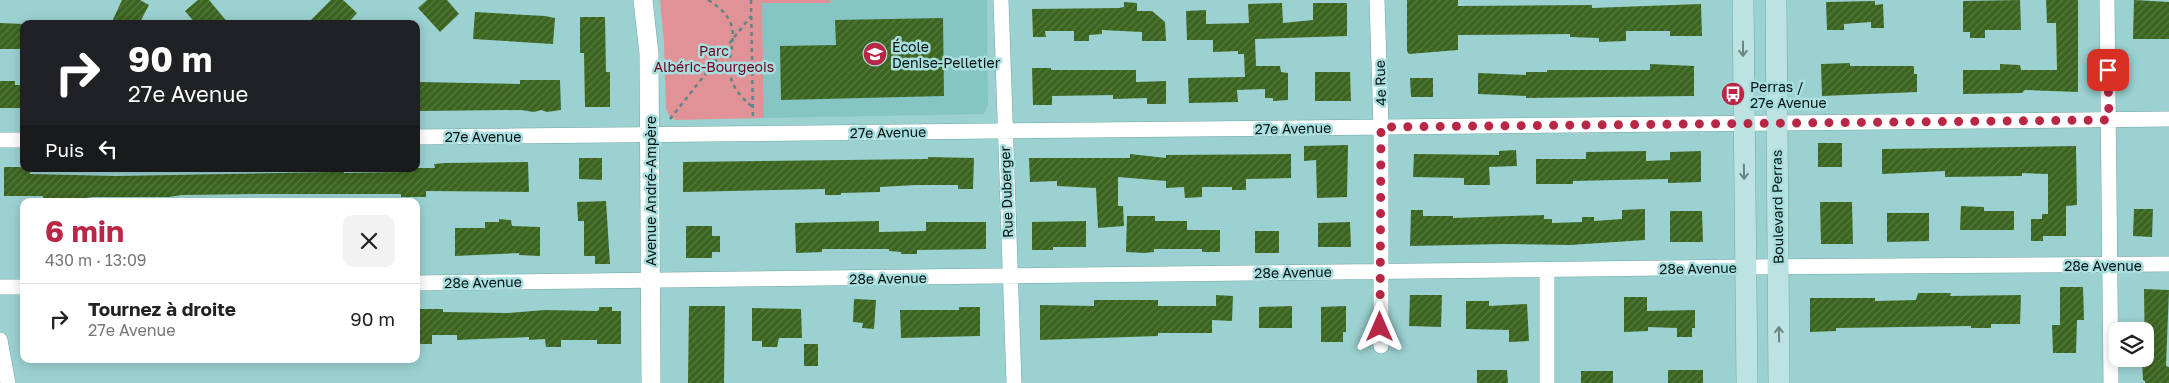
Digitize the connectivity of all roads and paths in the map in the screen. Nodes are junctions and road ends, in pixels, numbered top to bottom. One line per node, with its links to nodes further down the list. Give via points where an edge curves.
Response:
1 (643, 0): 19 (street, Avenue André-Ampère, via 649,54)
2 (708, 0): 10 (path, via 727,14 733,28)
3 (751, 0): 9 (path)
4 (1001, 0): 17 (street, Rue Duberger)
5 (1378, 0): 16 (street, 4e Rue)
6 (1743, 0): 14 (main road, one-way to 14)
7 (1776, 0): 15 (main road, Boulevard Perras)
8 (2107, 0): 13 (street)
9 (751, 16): 10 (path); 11 (path)
10 (733, 39): 11 (path, via 728,68 732,83 740,96); 19 (path, via 671,118)
11 (753, 107): 18 (path)
12 (2169, 119): 13 (street, 27e Avenue)
13 (2109, 120): 15 (street, 27e Avenue); 23 (street)
14 (1744, 124): 15 (street, 27e Avenue); 16 (street, 27e Avenue); 26 (main road, one-way to 26)
15 (1777, 124): 25 (main road, Boulevard Perras)
16 (1381, 127): 17 (street, 27e Avenue); 28 (street, 4e Rue)
17 (1005, 131): 18 (street, 27e Avenue); 29 (street, Rue Duberger)
18 (753, 134): 19 (street, 27e Avenue)
19 (649, 135): 20 (street, 27e Avenue); 30 (street, Avenue André-Ampère)
20 (420, 137)
21 (0, 140): 22 (street)
22 (20, 140)
23 (2110, 264): 24 (street, 28e Avenue); 25 (street, 28e Avenue); 42 (street)
24 (2169, 264)
25 (1778, 266): 26 (street, 28e Avenue); 41 (main road, Boulevard Perras, one-way to 25)
26 (1746, 267): 27 (street, 28e Avenue); 40 (main road)
27 (1547, 270): 28 (street, 28e Avenue); 39 (street)
28 (1380, 271): 29 (street, 28e Avenue); 35 (street, 4e Rue)
29 (1009, 276): 30 (street, 28e Avenue); 38 (street, Rue Duberger)
30 (651, 280): 31 (street, 28e Avenue); 37 (street, Avenue André-Ampère)
31 (420, 283)
32 (0, 287): 33 (street)
33 (20, 287)
34 (0, 340): 36 (street)
35 (1381, 346)
36 (8, 383)
37 (651, 383)
38 (1014, 383)
39 (1547, 383)
40 (1747, 383)
41 (1780, 383)
42 (2111, 383)

